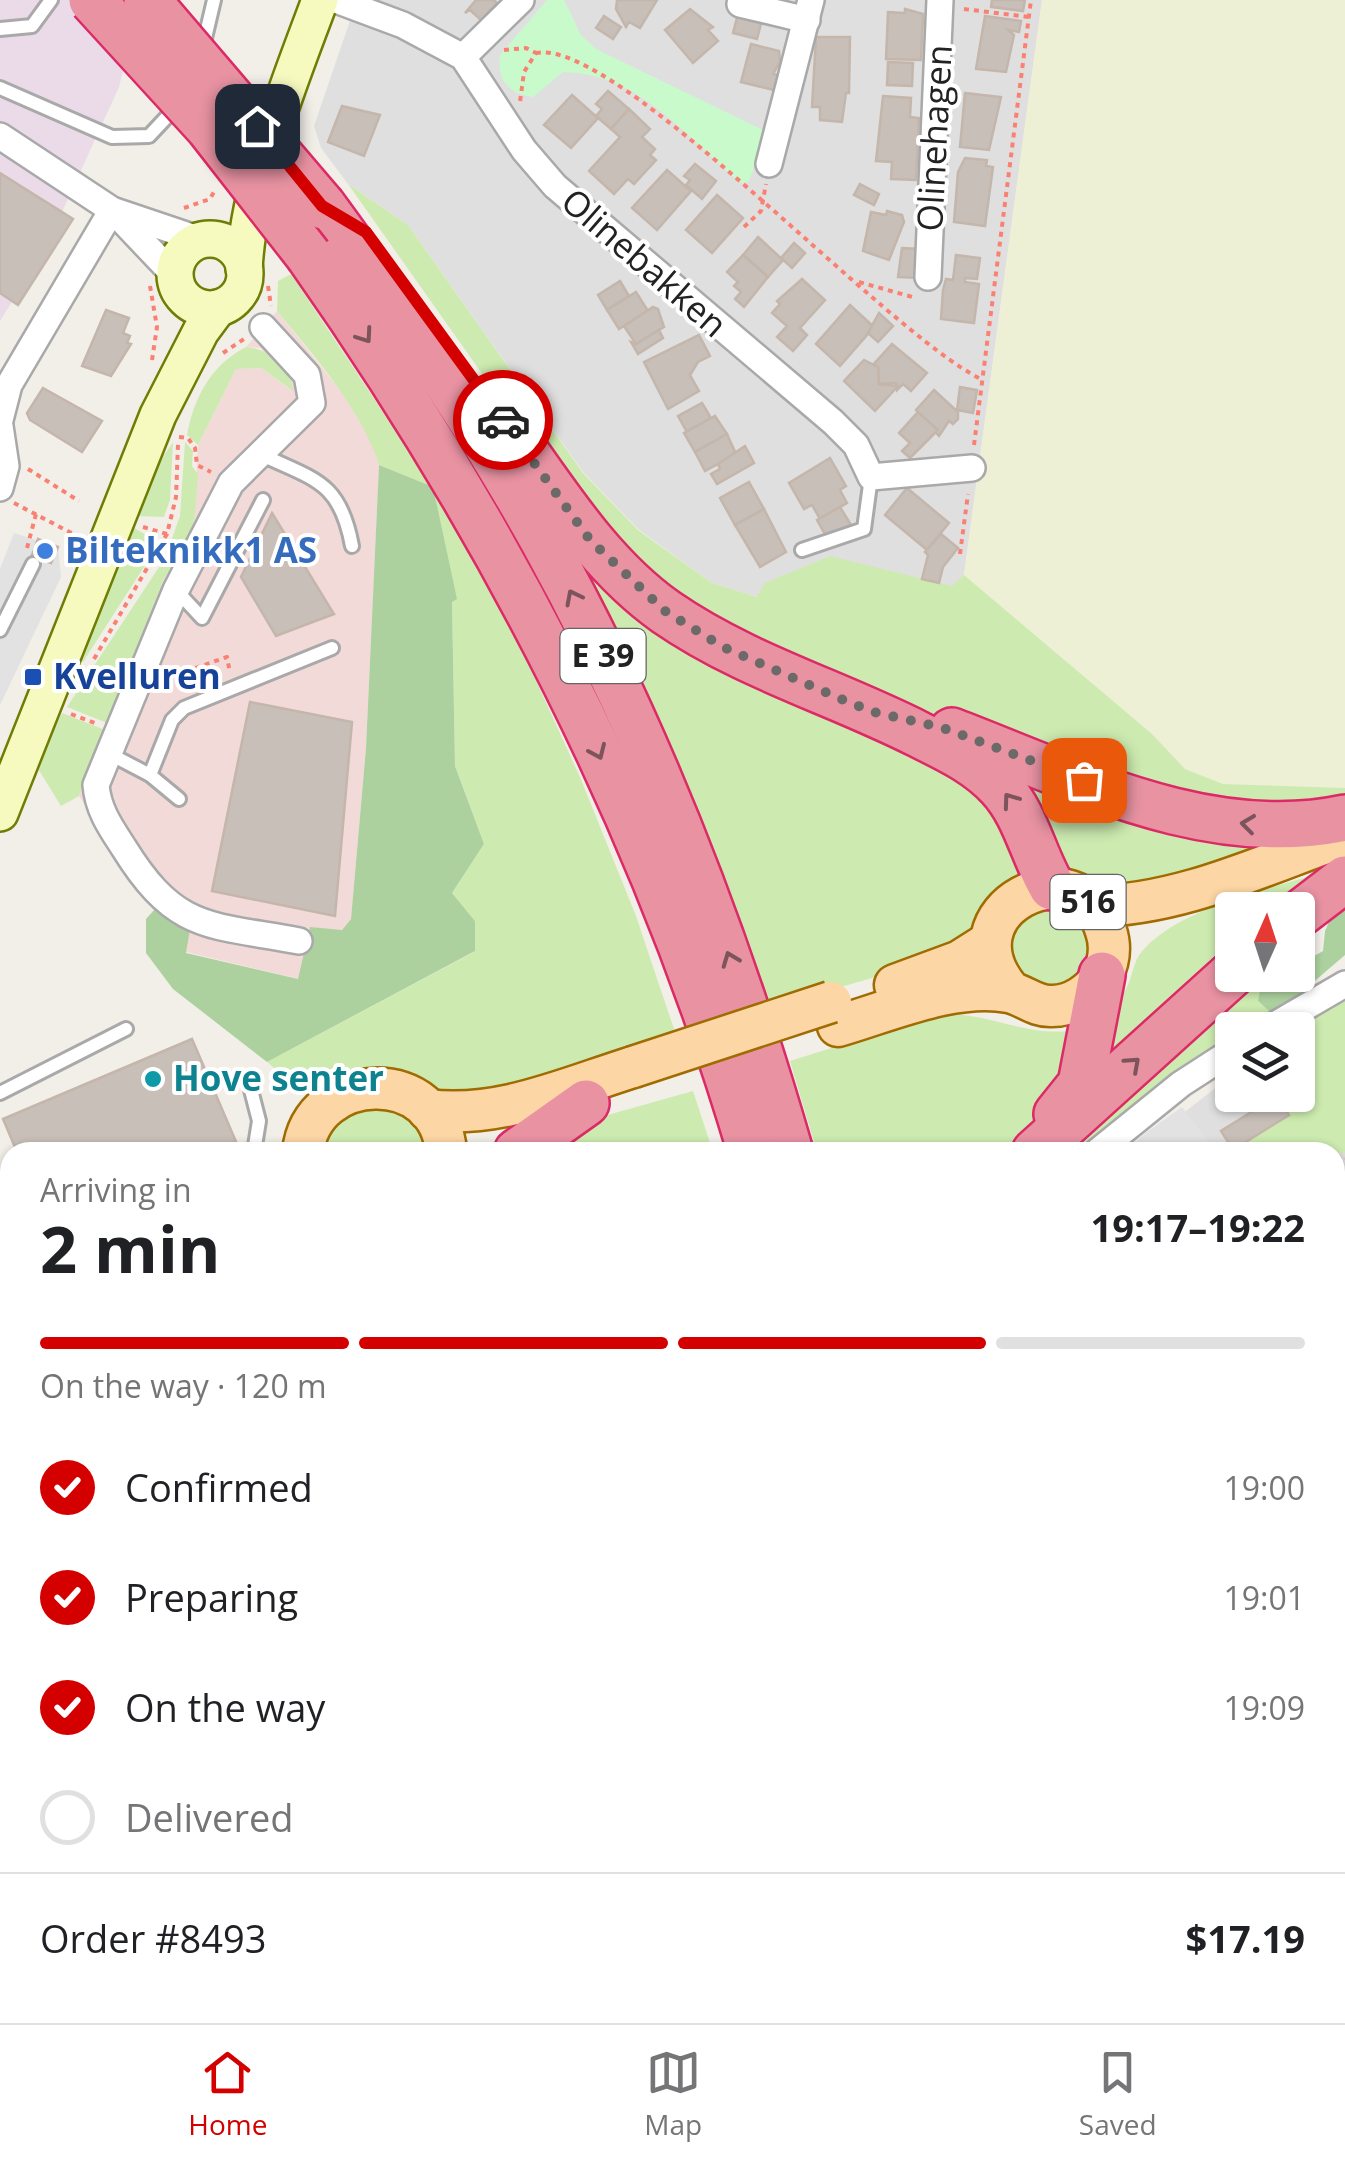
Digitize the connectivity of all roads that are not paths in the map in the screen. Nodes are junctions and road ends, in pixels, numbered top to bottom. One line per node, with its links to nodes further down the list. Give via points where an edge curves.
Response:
1 (51, 0): 11 (lane, via 32,26)
2 (92, 0): 54 (highway, E 39, one-way to 54, bridge, via 209,128 309,256 423,424 544,636)
3 (147, 0): 17 (highway, E 39, bridge)
4 (214, 0): 13 (lane, via 190,83 158,130 134,139 112,137)
5 (320, 0): 14 (main road)
6 (336, 0): 12 (street, Olinebakken)
7 (521, 0): 12 (street)
8 (940, 3): 21 (street, Olinehagen)
9 (740, 4): 10 (street)
10 (809, 10): 16 (street)
11 (0, 29)
12 (463, 57): 30 (street, Olinebakken, via 555,186 832,422 856,446)
13 (0, 88)
14 (284, 99): 19 (main road, via 239,190); 20 (main road, via 254,198)
15 (0, 136): 18 (street)
16 (770, 164)
17 (322, 206): 39 (highway, E 39, via 366,232 621,574 723,647); 74 (highway, E 39, one-way to 17, via 747,1004 696,870 590,630 466,410)
18 (112, 210): 19 (street); 22 (street); 25 (street)
19 (201, 240): 20 (main road, via 231,246); 22 (main road, via 179,256)
20 (256, 272): 23 (main road)
21 (928, 277)
22 (178, 285): 23 (main road, via 203,308); 26 (main road)
23 (218, 308): 26 (main road, via 200,331)
24 (264, 326): 28 (street, via 312,388 307,410)
25 (5, 384): 27 (street)
26 (170, 421): 43 (main road)
27 (0, 423): 31 (street)
28 (260, 454): 33 (lane, via 330,487 346,511); 36 (street, via 232,484)
29 (972, 468): 30 (street)
30 (871, 477): 34 (lane, via 864,528)
31 (12, 487)
32 (262, 500): 36 (lane, via 202,618)
33 (352, 546)
34 (802, 550)
35 (33, 564): 37 (lane)
36 (176, 590): 40 (street)
37 (0, 630)
38 (332, 648): 41 (lane, via 184,708 172,720)
39 (877, 713): 44 (highway, E 39, one-way to 39, via 1267,826 1209,819 940,727); 48 (highway, E 39, one-way to 39, via 1001,788 969,760)
40 (112, 742): 41 (lane); 51 (street, via 96,785 103,815 160,900 208,924)
41 (150, 775): 42 (lane)
42 (179, 799)
43 (0, 813)
44 (1345, 818)
45 (1345, 836): 50 (main road, 516, via 1173,895)
46 (1345, 857): 53 (main road, 516, via 1178,913 1136,935)
47 (1345, 879): 49 (highway)
48 (1052, 888): 50 (main road, 516); 52 (main road, 516, via 1010,902)
49 (1315, 902)
50 (1093, 906): 53 (main road, 516, via 1109,940)
51 (299, 941)
52 (990, 942): 57 (main road, via 999,978); 59 (main road, 516)
53 (1105, 967): 57 (main road, 516, via 1074,1001 1030,1004); 75 (highway, via 1080,1084)
54 (689, 973): 72 (highway, E 39); 73 (highway, E 39)
55 (1345, 984): 58 (street)
56 (1215, 989): 76 (highway, one-way to 56)
57 (1011, 992): 59 (main road, 516)
58 (1297, 1012)
59 (834, 1014): 62 (main road, 516)
60 (126, 1029): 64 (lane)
61 (1215, 1062): 77 (street)
62 (636, 1077): 65 (main road, 516); 66 (main road, 516, via 496,1110)
63 (251, 1090): 67 (lane, via 259,1121)
64 (0, 1093)
65 (586, 1103): 70 (main road, 516); 71 (highway)
66 (428, 1110): 68 (main road, 516, via 390,1088 358,1089 328,1103); 69 (main road)
67 (256, 1142)
68 (304, 1142)
69 (443, 1142)
70 (481, 1142)
71 (532, 1142)
72 (727, 1142)
73 (748, 1142)
74 (787, 1142)
75 (1031, 1142)
76 (1046, 1142)
77 (1108, 1142)

